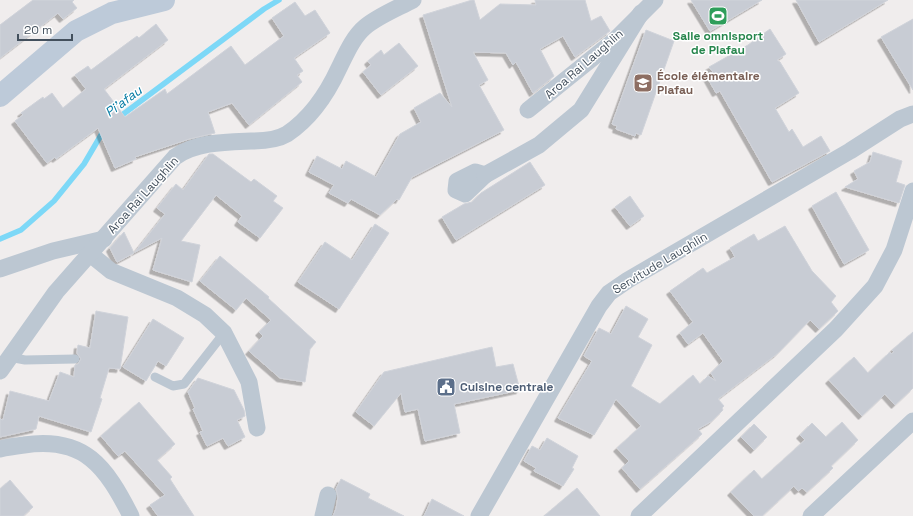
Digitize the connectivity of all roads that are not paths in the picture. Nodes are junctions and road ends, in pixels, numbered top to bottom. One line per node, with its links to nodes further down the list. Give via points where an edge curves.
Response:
1 (164, 0): 4 (main road)
2 (413, 0): 11 (street, Aroa Rai Laughlin, via 365,27 351,44 314,110 300,125 284,136 265,140 186,149 175,157)
3 (655, 0): 5 (street, Aroa Rai Laughlin)
4 (123, 5): 6 (main road, via 76,31)
5 (641, 13): 7 (street, Aroa Rai Laughlin, via 615,40); 9 (street, via 581,110 539,145)
6 (0, 96)
7 (528, 110)
8 (913, 114): 24 (street, Servitude Laughlin, via 900,119 610,293 599,306)
9 (485, 174)
10 (913, 191): 25 (street, via 894,250 875,286 836,329)
11 (104, 238): 12 (street, Aroa Rai Laughlin); 13 (street, via 52,251)
12 (90, 254): 14 (street, via 112,271 177,298 205,316); 16 (street, Aroa Rai Laughlin, via 56,292)
13 (0, 269)
14 (224, 333): 17 (lane, via 184,384 173,386); 19 (street, via 249,382)
15 (75, 359): 16 (lane, Aroa Rai Laughlin)
16 (3, 363)
17 (155, 377)
18 (913, 421): 26 (street)
19 (256, 428)
20 (0, 449): 22 (street, via 37,443 60,443 78,449 93,459 107,475)
21 (328, 495): 23 (street)
22 (131, 516)
23 (323, 516)
24 (479, 516)
25 (639, 516)
26 (810, 516)

